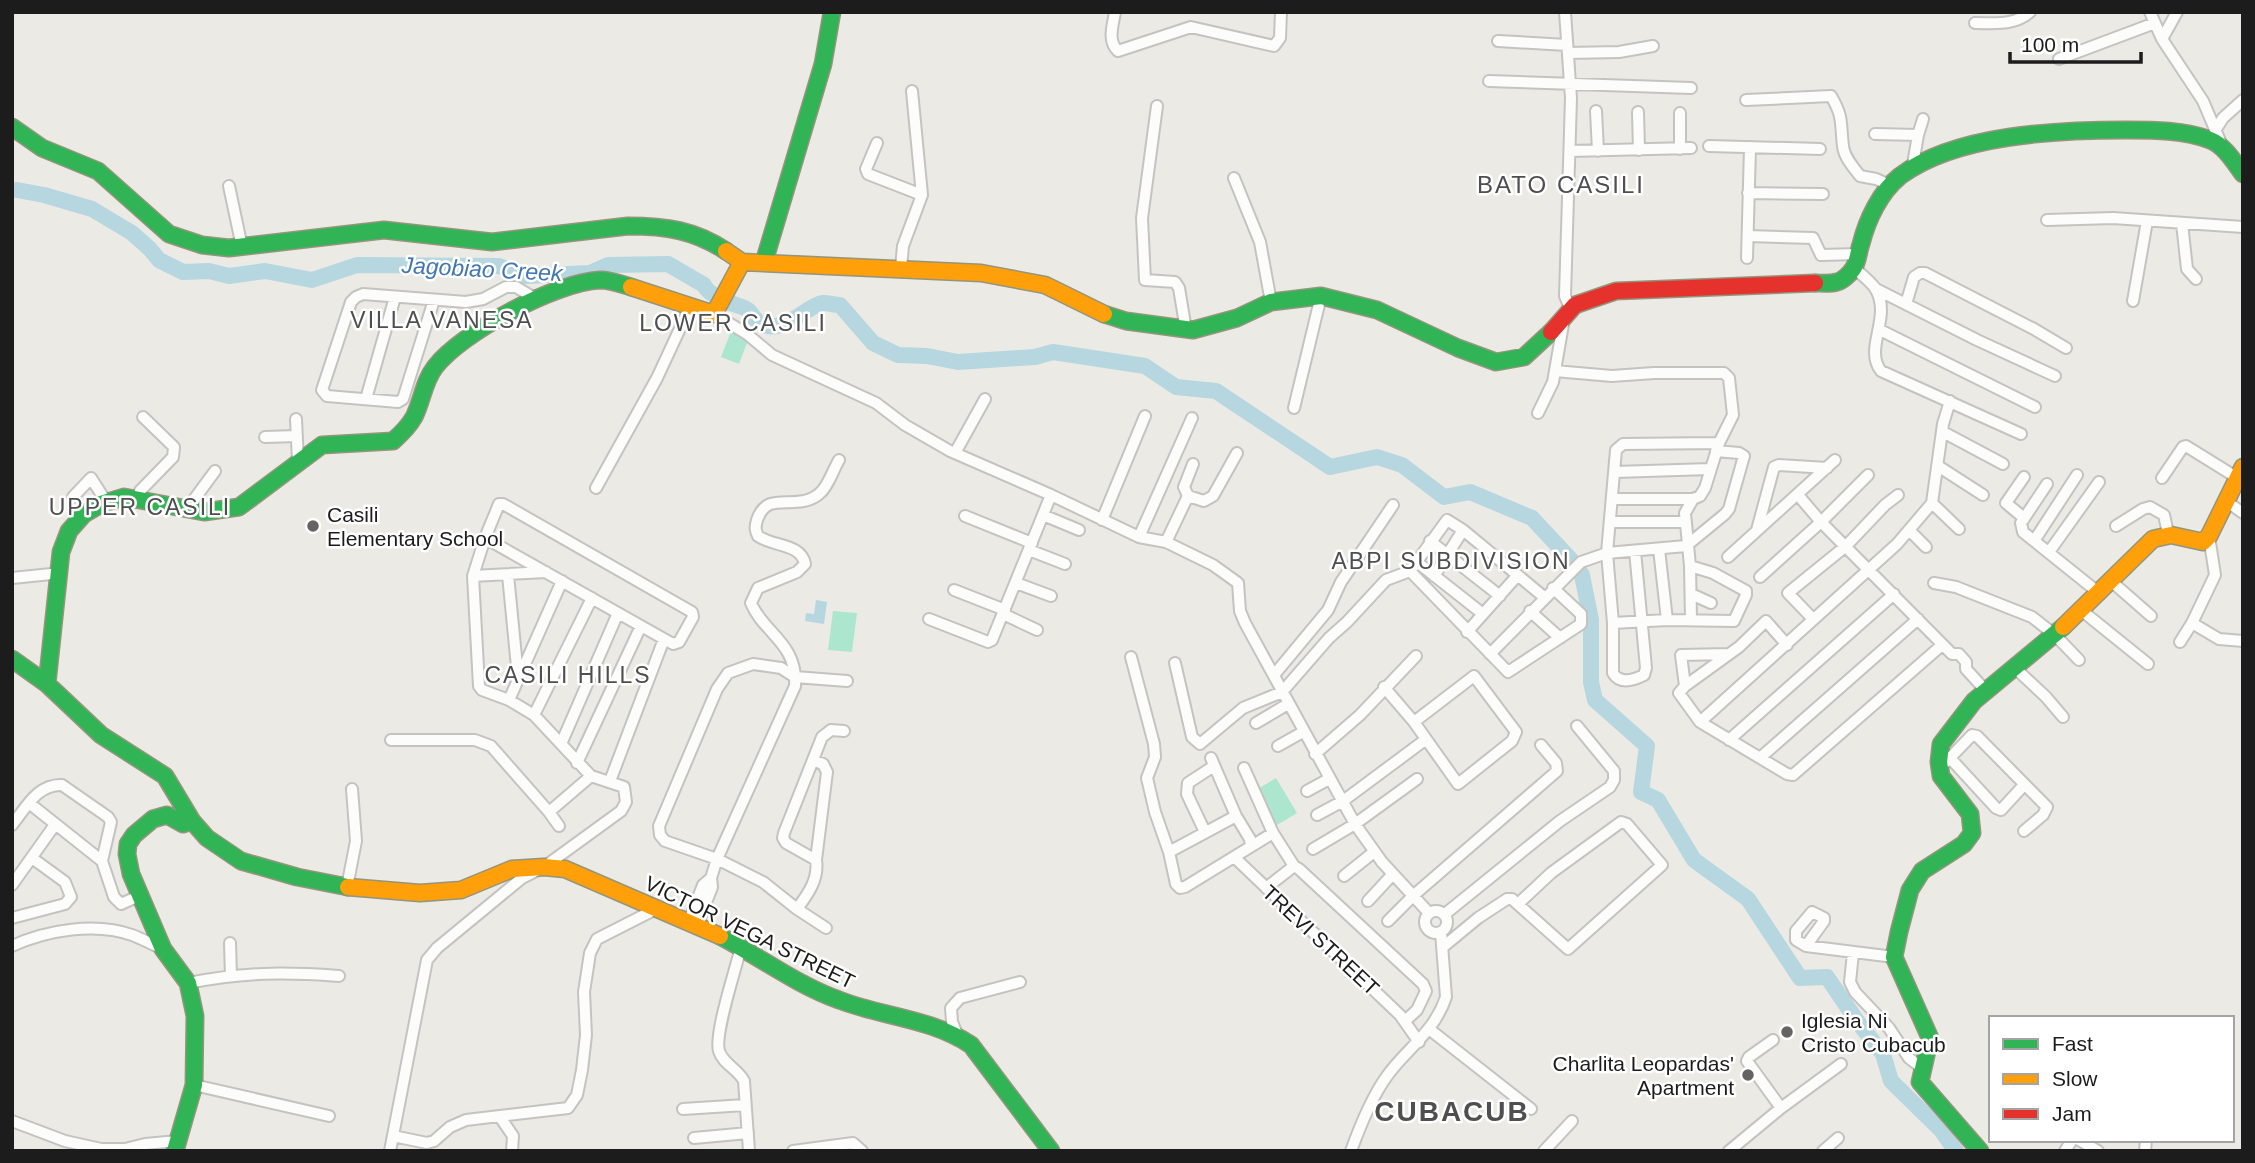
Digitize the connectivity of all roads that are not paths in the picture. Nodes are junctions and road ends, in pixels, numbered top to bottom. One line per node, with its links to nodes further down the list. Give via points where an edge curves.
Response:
1 (832, 12): 55 (street, via 826,60)
2 (1115, 12): 3 (street, via 1112,40 1118,51 1191,27 1274,46 1280,38)
3 (1281, 12)
4 (1565, 12): 13 (street)
5 (2030, 12): 7 (street, via 2011,23)
6 (2177, 12): 10 (street)
7 (2005, 18): 9 (street)
8 (2153, 18): 10 (street); 14 (street)
9 (1975, 23)
10 (2162, 39): 27 (street)
11 (1498, 41): 13 (street)
12 (1653, 46): 13 (street, via 1619,52)
13 (1568, 49): 16 (street)
14 (2059, 59)
15 (1489, 81): 16 (street)
16 (1571, 82): 17 (street); 37 (street)
17 (1690, 88)
18 (912, 91): 45 (street)
19 (1746, 100): 42 (street, via 1831,96 1841,112 1843,149 1852,166 1860,176)
20 (2243, 100): 27 (street)
21 (1157, 106): 70 (street, via 1142,218 1145,280 1175,282)
22 (1596, 111): 35 (street)
23 (1638, 113): 36 (street)
24 (1680, 113): 36 (street, via 1686,149)
25 (1923, 119): 29 (street)
26 (12, 127): 51 (street, via 42,148 98,171 169,234 202,245)
27 (2216, 129): 33 (street)
28 (1875, 134): 29 (street)
29 (1917, 135): 38 (street)
30 (877, 143): 45 (street, via 866,169 869,174)
31 (1709, 145): 32 (street)
32 (1750, 147): 34 (street); 43 (street)
33 (2223, 148): 38 (street, via 2197,136 2152,131 2061,132 1998,139); 39 (street)
34 (1820, 149)
35 (1598, 150): 36 (street); 37 (street)
36 (1639, 150)
37 (1570, 151): 66 (street, via 1565,296)
38 (1912, 170): 42 (street)
39 (2243, 174)
40 (1234, 178): 64 (street, via 1259,242)
41 (229, 186): 51 (street)
42 (1892, 186): 52 (street, via 1878,205)
43 (1748, 192): 44 (street); 50 (street)
44 (1823, 194)
45 (922, 195): 56 (street, via 903,246)
46 (2047, 220): 47 (street)
47 (2147, 221): 48 (street); 63 (street)
48 (2182, 223): 49 (street); 57 (street, via 2187,269)
49 (2243, 227)
50 (1748, 236): 52 (street, via 1813,238 1816,247); 53 (street)
51 (242, 247): 54 (street, via 384,230 492,242 649,226 687,231)
52 (1858, 257): 58 (street); 66 (street, via 1838,282 1616,291)
53 (1747, 258)
54 (742, 262): 55 (street); 68 (street)
55 (764, 262): 56 (street)
56 (901, 268): 70 (street, via 1025,280 1126,321)
57 (2196, 279)
58 (1875, 289): 65 (street); 71 (street)
59 (1321, 296): 64 (street); 69 (street, via 1377,310 1496,362 1524,357); 79 (street)
60 (395, 297): 62 (street); 75 (street); 75 (street, via 363,294 351,302 322,390 327,396)
61 (536, 299): 62 (street, via 516,287 506,287 483,299); 67 (street, via 601,280); 93 (street, via 454,348 435,366 413,419 393,441 322,445)
62 (434, 300): 75 (street, via 403,399)
63 (2133, 301)
64 (1271, 302): 70 (street, via 1216,325)
65 (1906, 304): 72 (street, via 1914,277 1925,273); 74 (street)
66 (1575, 305): 69 (street)
67 (690, 307): 68 (street); 107 (street)
68 (717, 310): 90 (street, via 772,355 876,403)
69 (1564, 319): 73 (street)
70 (1186, 330)
71 (1880, 330): 77 (street, via 1873,354 1881,371); 78 (street)
72 (2066, 348)
73 (1555, 371): 80 (street); 89 (street, via 1612,376 1724,373 1729,378 1733,415)
74 (2054, 376)
75 (366, 398)
76 (985, 399): 90 (street)
77 (1950, 401): 85 (street); 86 (street)
78 (2035, 407)
79 (1294, 408)
80 (1538, 413)
81 (1145, 416): 126 (street)
82 (143, 417): 114 (street, via 173,447 173,457 139,491)
83 (1192, 418): 139 (street)
84 (296, 419): 87 (street)
85 (1942, 432): 95 (street); 96 (street)
86 (2021, 434)
87 (297, 436): 88 (street); 93 (street)
88 (265, 437)
89 (1718, 447): 97 (street); 100 (street, via 1623,444 1616,450); 143 (street, via 1744,456 1729,509)
90 (955, 453): 108 (street)
91 (1237, 453): 112 (street, via 1213,496 1204,502)
92 (839, 460): 213 (street, via 821,493 798,503 765,506 755,527 764,540 797,550 804,559 797,572 758,588 751,603 784,643)
93 (298, 462): 121 (street, via 239,507 204,512)
94 (1193, 464): 112 (street, via 1184,487)
95 (2003, 464)
96 (1938, 466): 111 (street); 119 (street)
97 (1710, 469): 100 (street); 116 (street, via 1705,488)
98 (215, 471): 121 (street)
99 (2241, 471): 104 (street, via 2186,446); 117 (street)
100 (1615, 472): 115 (street)
101 (1868, 475): 129 (street)
102 (2077, 475): 141 (street)
103 (2024, 477): 125 (street, via 2006,503)
104 (2162, 478)
105 (2099, 482): 149 (street)
106 (2047, 484): 125 (street)
107 (596, 488)
108 (1052, 495): 123 (street); 126 (street)
109 (1798, 495): 129 (street); 134 (street); 134 (street, via 1831,464 1774,467)
110 (1898, 495): 144 (street)
111 (1983, 495)
112 (1188, 496): 142 (street)
113 (74, 497): 118 (street, via 91,478)
114 (138, 498): 118 (street); 121 (street)
115 (1612, 499): 116 (street); 127 (street)
116 (1693, 499): 128 (street)
117 (2226, 501): 122 (street); 137 (street)
118 (107, 503): 158 (street, via 84,514 69,531 61,552)
119 (1932, 503): 131 (street); 135 (street)
120 (1393, 505): 212 (street, via 1341,582 1328,610)
121 (187, 509)
122 (2243, 513)
123 (1043, 515): 132 (street); 145 (street)
124 (965, 516): 145 (street)
125 (2024, 518): 141 (street, via 2021,528)
126 (1102, 520): 139 (street)
127 (1610, 522): 128 (street); 150 (street)
128 (1685, 522): 143 (street)
129 (1821, 522): 144 (street); 163 (street)
130 (2116, 526): 136 (street, via 2150,507 2164,515)
131 (1959, 528)
132 (1079, 530)
133 (1462, 530): 140 (street, via 1446,520); 151 (street); 162 (street)
134 (1757, 530): 152 (street)
135 (1909, 530): 146 (street); 156 (street)
136 (2168, 533): 137 (street, via 2203,542); 166 (street, via 2153,539)
137 (2209, 536): 192 (street, via 2215,575)
138 (485, 537): 157 (street); 160 (street); 198 (street, via 499,504 692,611 679,642)
139 (1139, 537): 142 (street)
140 (1430, 541): 151 (street); 155 (street)
141 (2034, 541): 149 (street)
142 (1166, 542): 212 (street, via 1238,583 1240,611)
143 (1686, 545): 147 (street); 154 (street)
144 (1846, 546): 156 (street); 189 (street, via 1788,593)
145 (1031, 547): 153 (street); 167 (street)
146 (1926, 547)
147 (1659, 549): 148 (street); 187 (street)
148 (1635, 551): 150 (street); 190 (street)
149 (2049, 552): 171 (street)
150 (1607, 553): 169 (street, via 1577,566); 191 (street)
151 (1447, 554): 161 (street); 175 (street)
152 (1728, 557)
153 (1065, 564)
154 (1690, 566): 172 (street); 188 (street, via 1744,589 1746,595 1734,621)
155 (1413, 567): 161 (street); 195 (street); 220 (street, via 1386,580)
156 (1869, 570): 173 (street); 189 (street)
157 (546, 572): 159 (street); 165 (street)
158 (61, 573): 164 (street); 216 (street)
159 (508, 575): 160 (street); 214 (street)
160 (473, 576): 221 (street, via 479,686)
161 (1434, 576): 183 (street)
162 (1517, 576): 175 (street); 176 (street)
163 (1760, 576)
164 (12, 578)
165 (562, 581): 177 (street); 214 (street)
166 (2111, 581): 171 (street); 184 (street)
167 (1016, 583): 174 (street); 181 (street)
168 (1934, 583): 196 (street, via 2032,617)
169 (1553, 588): 176 (street); 197 (street, via 1582,617 1581,624)
170 (954, 590): 181 (street)
171 (2099, 593): 179 (street)
172 (1691, 594): 178 (street); 188 (street)
173 (1894, 594): 186 (street); 233 (street)
174 (1051, 596)
175 (1500, 596): 183 (street)
176 (1544, 597): 180 (street)
177 (592, 598): 182 (street); 223 (street)
178 (1711, 603)
179 (2081, 610): 196 (street); 210 (street)
180 (1530, 611): 197 (street); 203 (street)
181 (1004, 612): 185 (street, via 988,642); 194 (street)
182 (618, 613): 193 (street); 234 (street)
183 (1483, 614): 195 (street)
184 (2151, 616)
185 (929, 619)
186 (1918, 619): 202 (street); 238 (street)
187 (1667, 620): 188 (street); 190 (street)
188 (1690, 620)
189 (1814, 620): 201 (street)
190 (1642, 622): 191 (street); 191 (street, via 1646,668 1644,675 1633,680 1621,680 1614,673)
191 (1613, 623)
192 (2192, 623): 199 (street, via 2219,639); 200 (street)
193 (641, 626): 198 (street); 241 (street)
194 (1038, 630)
195 (1467, 632): 203 (street)
196 (2055, 635): 208 (street); 211 (street)
197 (1560, 638): 203 (street, via 1508,672)
198 (664, 639): 246 (street)
199 (2243, 641)
200 (2180, 642)
201 (1787, 645): 204 (street, via 1766,621); 226 (street)
202 (1942, 645): 219 (street, via 1959,654); 238 (street, via 1793,775)
203 (1490, 654)
204 (1729, 654): 217 (street); 217 (street, via 1681,654)
205 (1416, 656): 218 (street)
206 (1131, 657): 265 (street, via 1154,744 1147,778)
207 (12, 659): 216 (street, VICTOR VEGA STREET)
208 (2079, 660)
209 (1175, 663): 220 (street, via 1192,737 1200,744 1243,708)
210 (2148, 664)
211 (2014, 667): 219 (street); 224 (street)
212 (1274, 675): 220 (street)
213 (795, 677): 215 (street); 269 (street); 269 (street, via 771,665 738,667 721,680 712,701 659,827 665,841)
214 (518, 680): 221 (street)
215 (847, 681)
216 (47, 684): 255 (street, VICTOR VEGA STREET, via 101,735 165,776)
217 (1685, 686): 226 (street, via 1680,696)
218 (1384, 687): 225 (street); 237 (street)
219 (1986, 691): 240 (street, via 1941,744)
220 (1282, 692): 222 (street)
221 (509, 700): 223 (street)
222 (1288, 704): 227 (street); 230 (street)
223 (534, 715): 234 (street)
224 (2063, 717)
225 (1414, 722): 232 (street); 232 (street, via 1474,676 1516,732 1513,741 1458,784)
226 (1700, 722): 233 (street)
227 (1256, 723)
228 (1577, 726): 286 (street, via 1614,771 1610,787 1560,821)
229 (844, 731): 239 (street, via 826,733)
230 (1303, 732): 236 (street); 237 (street)
231 (391, 740): 252 (street, via 475,740 491,746)
232 (1425, 740): 250 (street)
233 (1729, 740): 238 (street)
234 (561, 744): 241 (street)
235 (1541, 745): 280 (street, via 1557,771)
236 (1278, 746)
237 (1315, 754): 244 (street)
238 (1761, 757)
239 (813, 760): 270 (street, via 827,772); 270 (street, via 783,838)
240 (1945, 760): 247 (street, via 2001,810); 247 (street, via 1972,735 1977,736); 299 (street, via 1941,776 1970,814 1972,834 1922,871 1910,890)
241 (577, 763): 243 (street)
242 (1244, 768): 262 (street)
243 (591, 776): 246 (street); 252 (street)
244 (1329, 779): 249 (street); 250 (street)
245 (1418, 779): 256 (street)
246 (610, 781): 273 (street, via 624,787 626,803 621,811)
247 (2024, 785): 260 (street, via 2047,807)
248 (352, 789): 277 (street, via 356,841)
249 (1307, 791)
250 (1343, 801): 253 (street); 256 (street)
251 (29, 803): 257 (street); 258 (street); 271 (street, via 38,793 62,785 108,817 111,822)
252 (549, 812): 259 (street)
253 (1317, 815)
254 (1236, 816): 261 (street); 261 (street, via 1213,762 1186,788); 263 (street)
255 (192, 821): 277 (street, VICTOR VEGA STREET, via 240,861); 279 (street, via 183,824 162,815 134,835 127,858)
256 (1355, 824): 264 (street); 266 (street)
257 (12, 825)
258 (54, 825): 268 (street); 271 (street)
259 (559, 827)
260 (2024, 831)
261 (1205, 832): 265 (street)
262 (1273, 833): 263 (street); 272 (street)
263 (1251, 846): 267 (street)
264 (1314, 849)
265 (1169, 852): 267 (street, via 1180,888)
266 (1374, 852): 274 (street); 275 (street)
267 (1234, 857): 278 (street, TREVI STREET)
268 (32, 858): 276 (street); 287 (street, via 65,882 71,897 65,904)
269 (717, 859): 284 (street, via 764,882); 289 (street, via 711,878 703,884)
270 (816, 860): 284 (street, via 810,892)
271 (102, 861): 279 (street, via 117,901 121,904)
272 (1294, 866): 278 (street); 304 (street, via 1423,984 1425,998)
273 (544, 867): 277 (street, VICTOR VEGA STREET, via 512,869 461,890 420,893); 283 (street, VICTOR VEGA STREET, via 565,869); 320 (street, via 523,878 427,960)
274 (1393, 874): 280 (street); 281 (street)
275 (1344, 876)
276 (12, 885)
277 (347, 887)
278 (1266, 888): 304 (street, TREVI STREET)
279 (141, 895): 297 (street)
280 (1413, 895): 285 (street); 288 (street)
281 (1368, 901)
282 (1520, 903): 282 (street, via 1551,873 1621,822 1628,824 1661,865 1568,949); 296 (street, via 1507,899)
283 (656, 909): 289 (street, VICTOR VEGA STREET); 316 (street, via 597,939 590,953 582,1070 577,1095 568,1108)
284 (797, 909): 290 (street)
285 (1429, 913): 286 (street); 291 (street, via 1425,918 1428,930)
286 (1445, 914): 291 (street, via 1448,921)
287 (12, 918)
288 (1388, 921)
289 (692, 924): 295 (street, VICTOR VEGA STREET)
290 (826, 928)
291 (1441, 932): 296 (street)
292 (230, 943): 300 (street)
293 (12, 946): 297 (street, via 32,937 91,928 131,934)
294 (1806, 946): 298 (street)
295 (741, 947): 305 (street, VICTOR VEGA STREET, via 841,1002); 311 (street, via 718,1041 724,1060 744,1081)
296 (1443, 947): 306 (street, via 1446,997)
297 (163, 949): 303 (street)
298 (1853, 953): 299 (street); 309 (street, via 1850,982 1855,992)
299 (1894, 957): 309 (street, via 1930,1038)
300 (231, 976): 301 (street, via 271,972); 303 (street)
301 (340, 976)
302 (1020, 982): 305 (street, via 960,999 951,1008)
303 (188, 983): 310 (street, via 195,1016)
304 (1407, 1023): 306 (street, TREVI STREET, via 1409,1030)
305 (957, 1034): 330 (street, VICTOR VEGA STREET, via 971,1045)
306 (1424, 1035): 314 (street); 331 (street, via 1387,1075)
307 (1773, 1040): 312 (street, via 1747,1061)
308 (1841, 1065): 312 (street)
309 (1922, 1069): 335 (street, via 1920,1082)
310 (194, 1085): 315 (street); 324 (street)
311 (746, 1105): 313 (street); 319 (street)
312 (1781, 1108): 333 (street)
313 (683, 1109)
314 (1531, 1109)
315 (329, 1116)
316 (500, 1117): 320 (street, via 457,1123 427,1143); 326 (street, via 513,1136)
317 (12, 1121): 324 (street, via 101,1149)
318 (1572, 1121): 332 (street)
319 (748, 1133): 321 (street); 327 (street)
320 (393, 1136): 325 (street)
321 (694, 1138)
322 (1838, 1138): 334 (street)
323 (2082, 1142): 336 (street)
324 (176, 1146)
325 (390, 1151)
326 (512, 1151)
327 (749, 1151)
328 (793, 1151): 329 (street, via 850,1143)
329 (862, 1151)
330 (1051, 1151)
331 (1351, 1151)
332 (1544, 1151)
333 (1729, 1151)
334 (1824, 1151)
335 (1980, 1151)
336 (2098, 1151)

